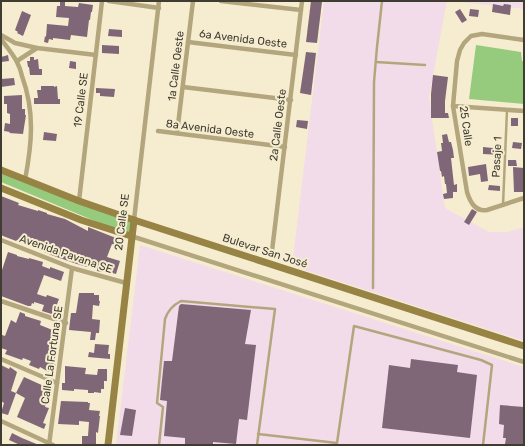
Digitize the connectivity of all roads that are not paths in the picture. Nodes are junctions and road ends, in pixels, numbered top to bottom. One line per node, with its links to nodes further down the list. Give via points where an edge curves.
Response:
1 (102, 1): 15 (street, 19 Calle SE)
2 (109, 1): 8 (street)
3 (159, 1): 8 (street, 20 Calle SE)
4 (193, 1): 13 (street, 1a Calle Oeste)
5 (221, 1): 9 (street)
6 (302, 1): 9 (street, 2a Calle Oeste)
7 (382, 1): 18 (lane)
8 (159, 8): 34 (street, 20 Calle SE)
9 (301, 10): 16 (street, 2a Calle Oeste)
10 (1, 35): 14 (street, via 15,43)
11 (1, 39): 17 (street)
12 (524, 40): 22 (street, 25 Calle, via 482,34 471,36 460,50 457,61)
13 (188, 42): 16 (street, 6a Avenida Oeste); 20 (street, 1a Calle Oeste)
14 (37, 48): 15 (street); 17 (street)
15 (96, 55): 32 (street, 19 Calle SE)
16 (296, 55): 21 (street, 2a Calle Oeste)
17 (17, 61): 29 (street, via 27,90 31,120)
18 (376, 62): 19 (lane); 40 (lane)
19 (424, 65)
20 (183, 87): 21 (street); 26 (street, 1a Calle Oeste)
21 (290, 100): 27 (street, 2a Calle Oeste)
22 (453, 106): 23 (street); 33 (street, 25 Calle, via 469,199 482,211)
23 (507, 110): 24 (street); 33 (lane, Pasaje 1)
24 (524, 111)
25 (158, 131): 26 (street, 8a Avenida Oeste)
26 (177, 133): 27 (street, 8a Avenida Oeste)
27 (285, 147): 37 (street, 2a Calle Oeste)
28 (1, 170): 29 (street, Bulevar San José)
29 (25, 180): 32 (street, Bulevar San José)
30 (1, 188): 35 (street, via 81,220)
31 (524, 198): 33 (street)
32 (78, 201): 34 (street, Bulevar San José)
33 (503, 205)
34 (134, 220): 35 (street, 20 Calle SE); 43 (street, Bulevar San José)
35 (131, 236): 39 (street, 20 Calle SE); 45 (street)
36 (1, 240): 38 (street, Avenida Pavana SE)
37 (272, 251)
38 (72, 268): 39 (street, Avenida Pavana SE); 42 (street, Calle La Fortuna SE)
39 (126, 283): 50 (street, 20 Calle SE)
40 (373, 288)
41 (1, 301): 42 (street)
42 (66, 323): 46 (street, Calle La Fortuna SE)
43 (524, 346)
44 (1, 359): 46 (street)
45 (524, 362)
46 (57, 382): 49 (street, Calle La Fortuna SE)
47 (1, 421): 49 (street)
48 (258, 434): 51 (lane, via 275,308 181,300 174,304 165,319 157,403 163,407); 52 (lane); 53 (lane, via 337,443 354,326 492,365)
49 (51, 444)
50 (108, 445)
51 (159, 445)
52 (257, 445)
53 (483, 445)

